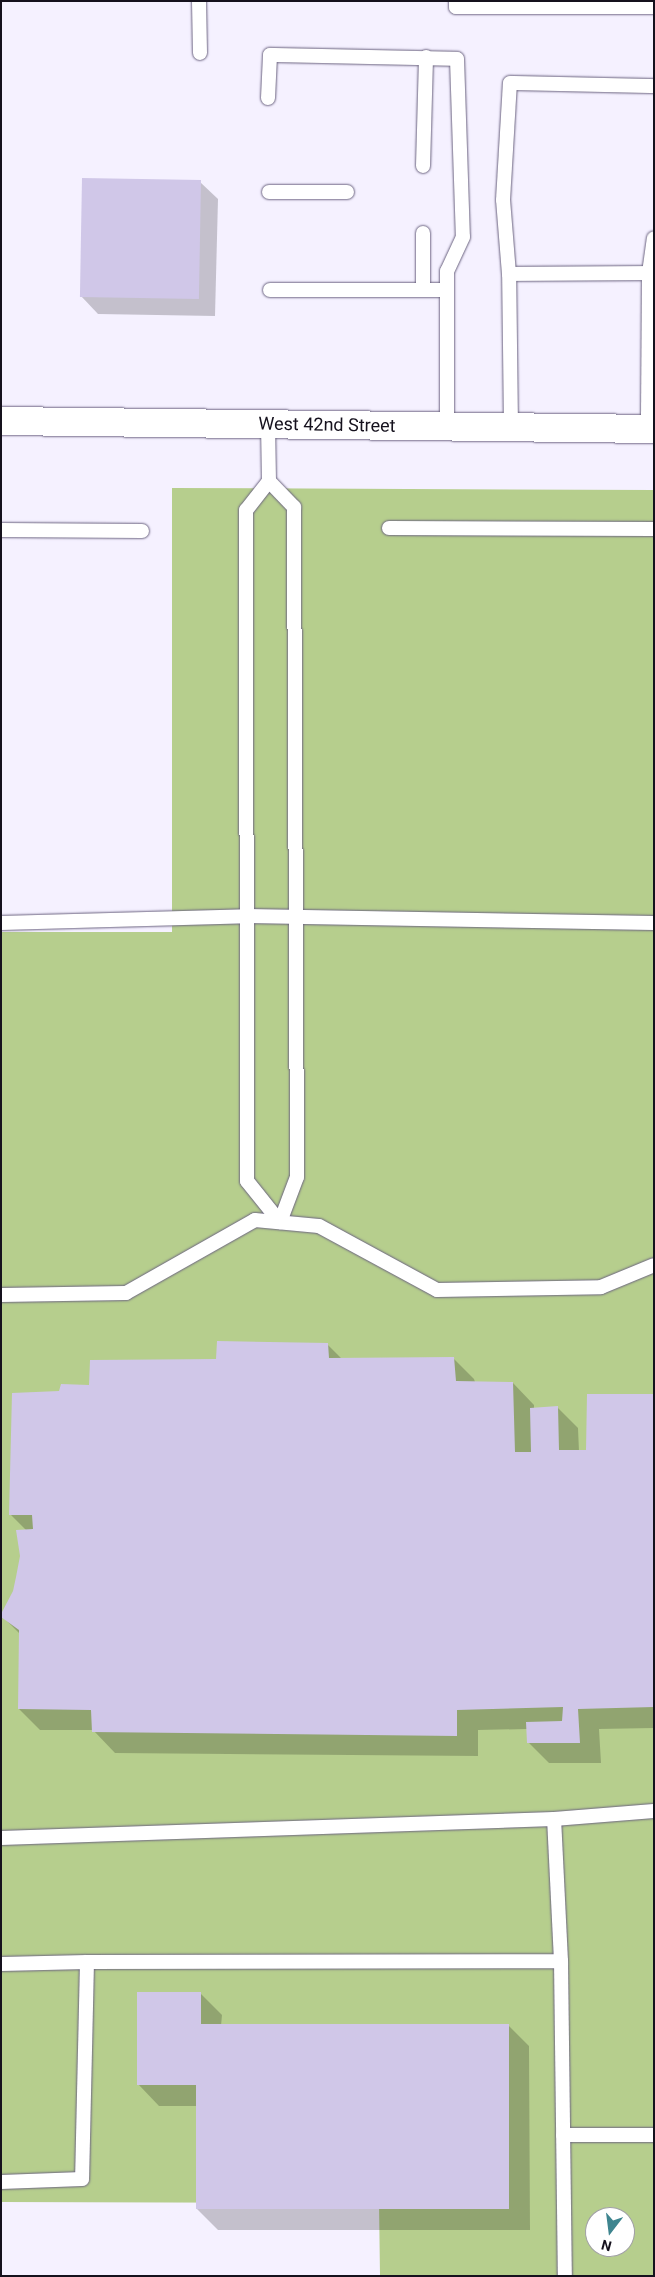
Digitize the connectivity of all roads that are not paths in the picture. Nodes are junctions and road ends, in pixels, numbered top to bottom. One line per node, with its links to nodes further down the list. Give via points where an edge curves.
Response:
1 (199, 1): 6 (lane)
2 (456, 1): 3 (lane, via 456,7)
3 (529, 4): 4 (lane)
4 (591, 4): 5 (lane)
5 (652, 5)
6 (200, 53)
7 (426, 57): 9 (lane, via 270,55); 10 (lane); 19 (lane, via 457,59 463,237 447,271)
8 (654, 86): 16 (lane, via 510,83 503,200)
9 (268, 98)
10 (423, 166)
11 (269, 192): 12 (lane)
12 (348, 192)
13 (423, 233): 18 (lane)
14 (654, 238): 15 (lane)
15 (649, 273): 16 (lane); 24 (lane)
16 (509, 274): 23 (lane)
17 (270, 290): 18 (lane)
18 (423, 290): 19 (lane)
19 (447, 290): 22 (lane)
20 (1, 421): 21 (highway, West 42nd Street)
21 (268, 424): 22 (highway, West 42nd Street); 25 (lane)
22 (448, 427): 23 (highway, West 42nd Street)
23 (511, 427): 24 (highway, West 42nd Street)
24 (651, 429)
25 (269, 481): 30 (lane, via 246,510); 31 (lane, via 294,507)
26 (389, 528): 27 (lane)
27 (654, 529)
28 (1, 530): 29 (lane)
29 (142, 532)
30 (246, 916): 31 (lane); 32 (lane); 34 (lane, via 247,1181)
31 (296, 918): 33 (lane); 34 (lane, via 297,1177)
32 (1, 922)
33 (654, 923)
34 (280, 1222): 35 (lane, via 319,1226 437,1290 601,1286); 36 (lane, via 254,1220 126,1293)
35 (654, 1264)
36 (1, 1295)
37 (654, 1810): 38 (lane)
38 (554, 1819): 39 (lane); 41 (lane)
39 (1, 1838)
40 (87, 1962): 41 (lane); 42 (lane); 45 (lane, via 82,2179)
41 (561, 1962): 43 (lane)
42 (1, 1964)
43 (563, 2135): 44 (lane); 46 (lane)
44 (654, 2136)
45 (1, 2182)
46 (564, 2276)

